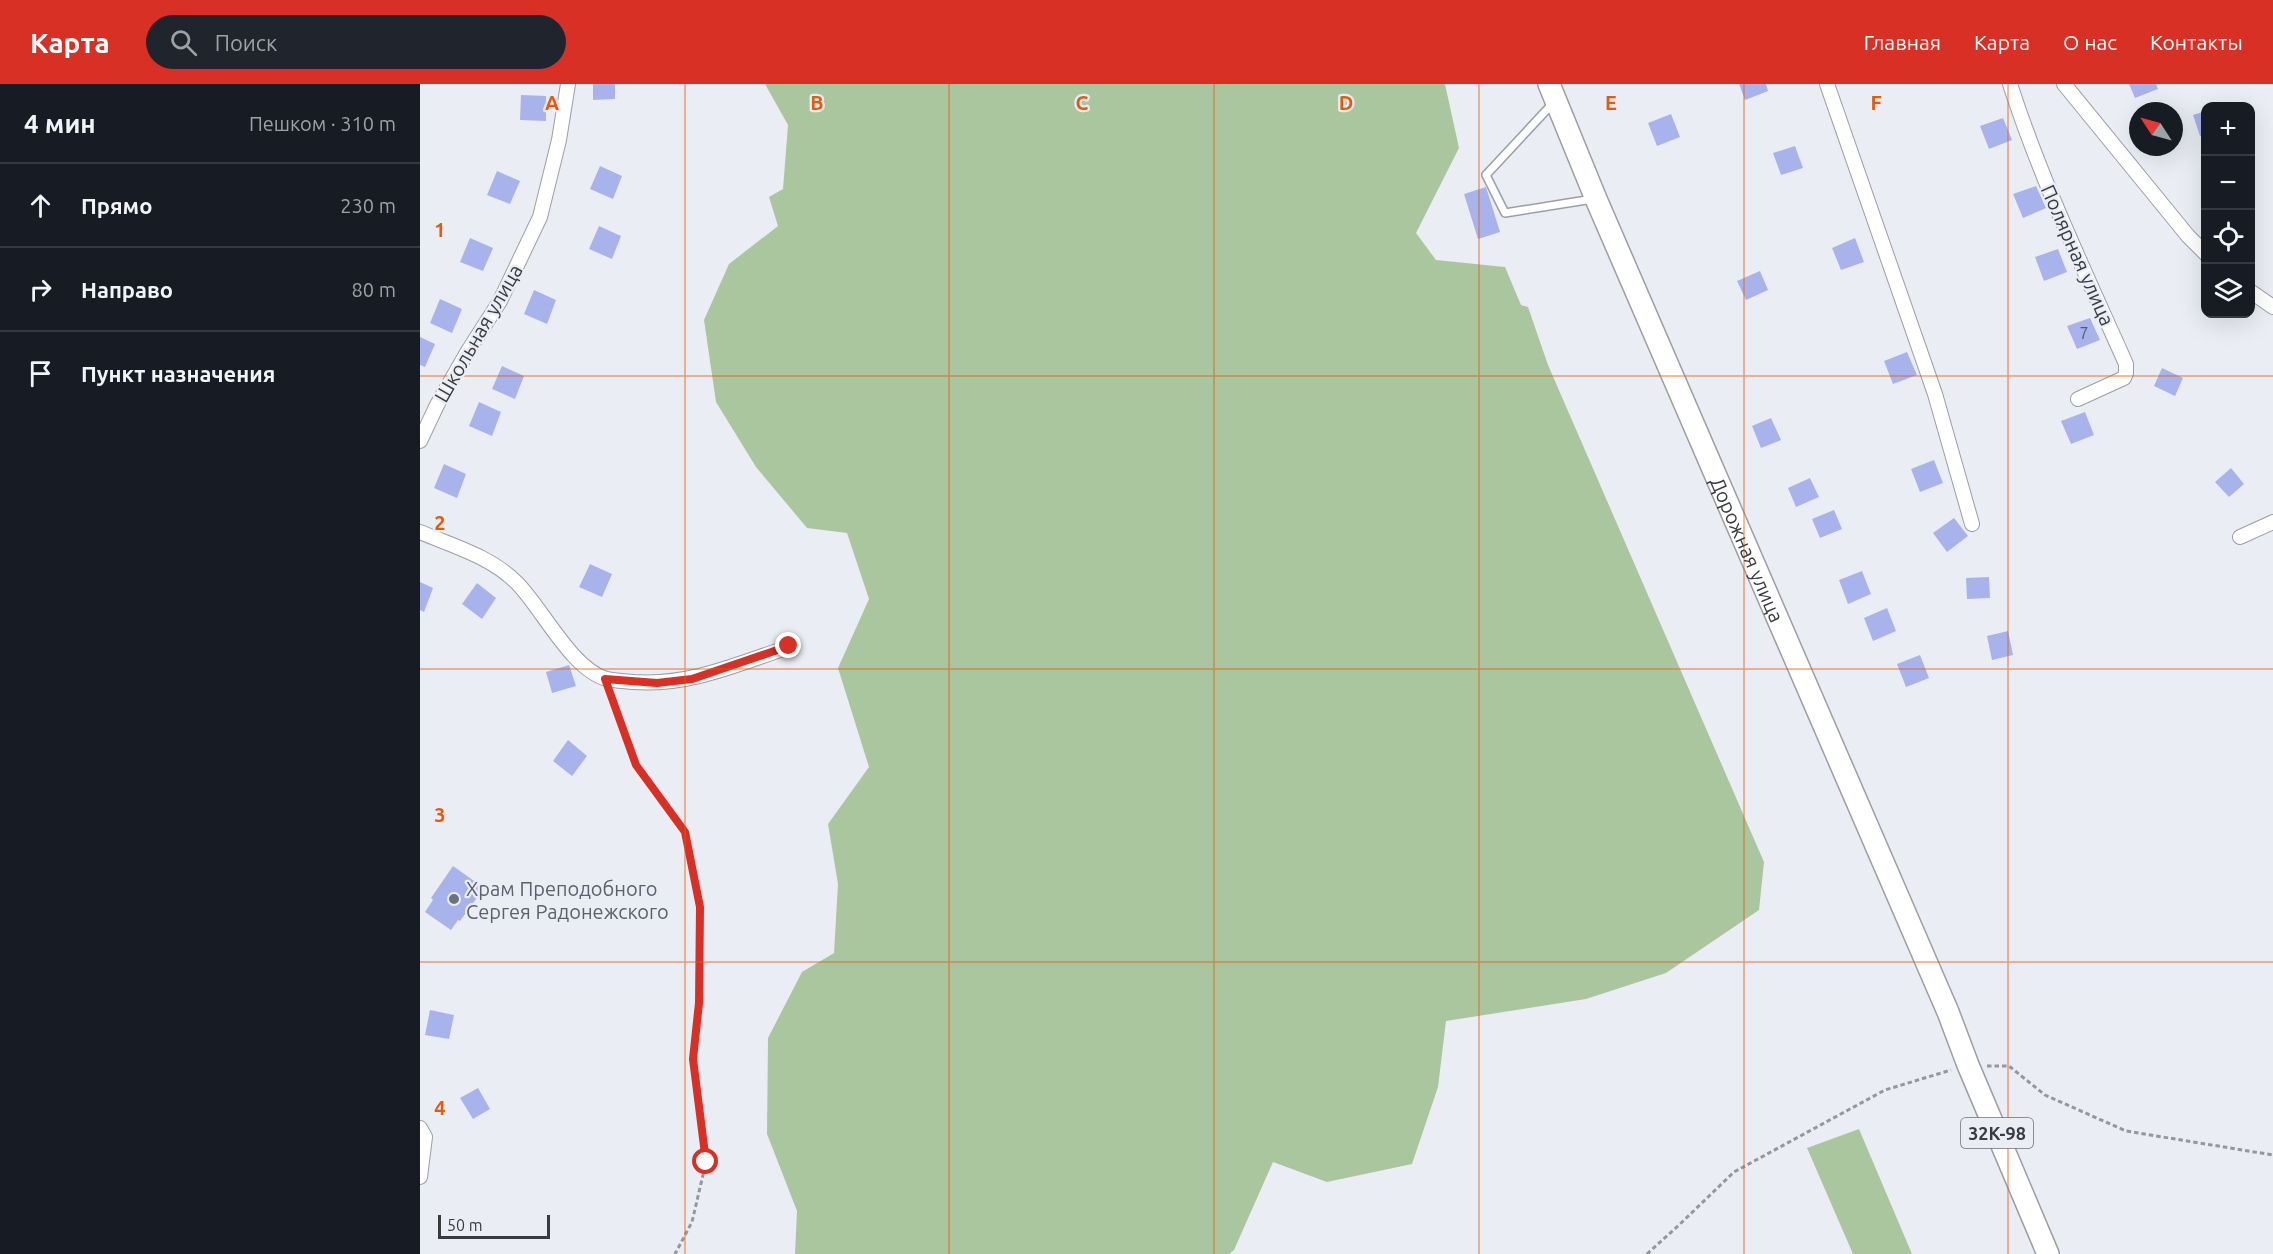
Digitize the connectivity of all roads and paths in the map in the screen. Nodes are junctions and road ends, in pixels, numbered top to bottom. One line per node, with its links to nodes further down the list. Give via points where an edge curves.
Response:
1 (568, 84): 11 (street, Школьная улица, via 540,218 500,301 437,405)
2 (1827, 84): 13 (street, via 1935,394)
3 (2010, 84): 10 (street, Полярная улица, via 2057,208 2126,364 2124,378)
4 (2064, 84): 7 (street)
5 (1552, 92): 6 (main road, Дорожная улица); 6 (lane, via 1486,175 1505,213)
6 (1596, 199): 18 (main road, Дорожная улица / 32К-98)
7 (2201, 250)
8 (2255, 294): 9 (street)
9 (2273, 307)
10 (2078, 399)
11 (420, 441)
12 (2273, 522): 15 (street)
13 (1972, 524)
14 (420, 532): 17 (street, via 498,567 538,606 563,644 587,668)
15 (2240, 537)
16 (789, 646): 17 (street, via 692,679 657,683)
17 (605, 679): 22 (path, via 636,765 685,832 700,907 699,1003 693,1059 706,1162 692,1222)
18 (1968, 1065): 20 (path, via 2009,1066 2045,1095 2126,1131); 23 (path, via 1885,1090 1734,1172); 24 (main road, 32К-98)
19 (420, 1128): 21 (street, via 425,1137)
20 (2273, 1155)
21 (420, 1177)
22 (675, 1254)
23 (1647, 1254)
24 (2048, 1254)

